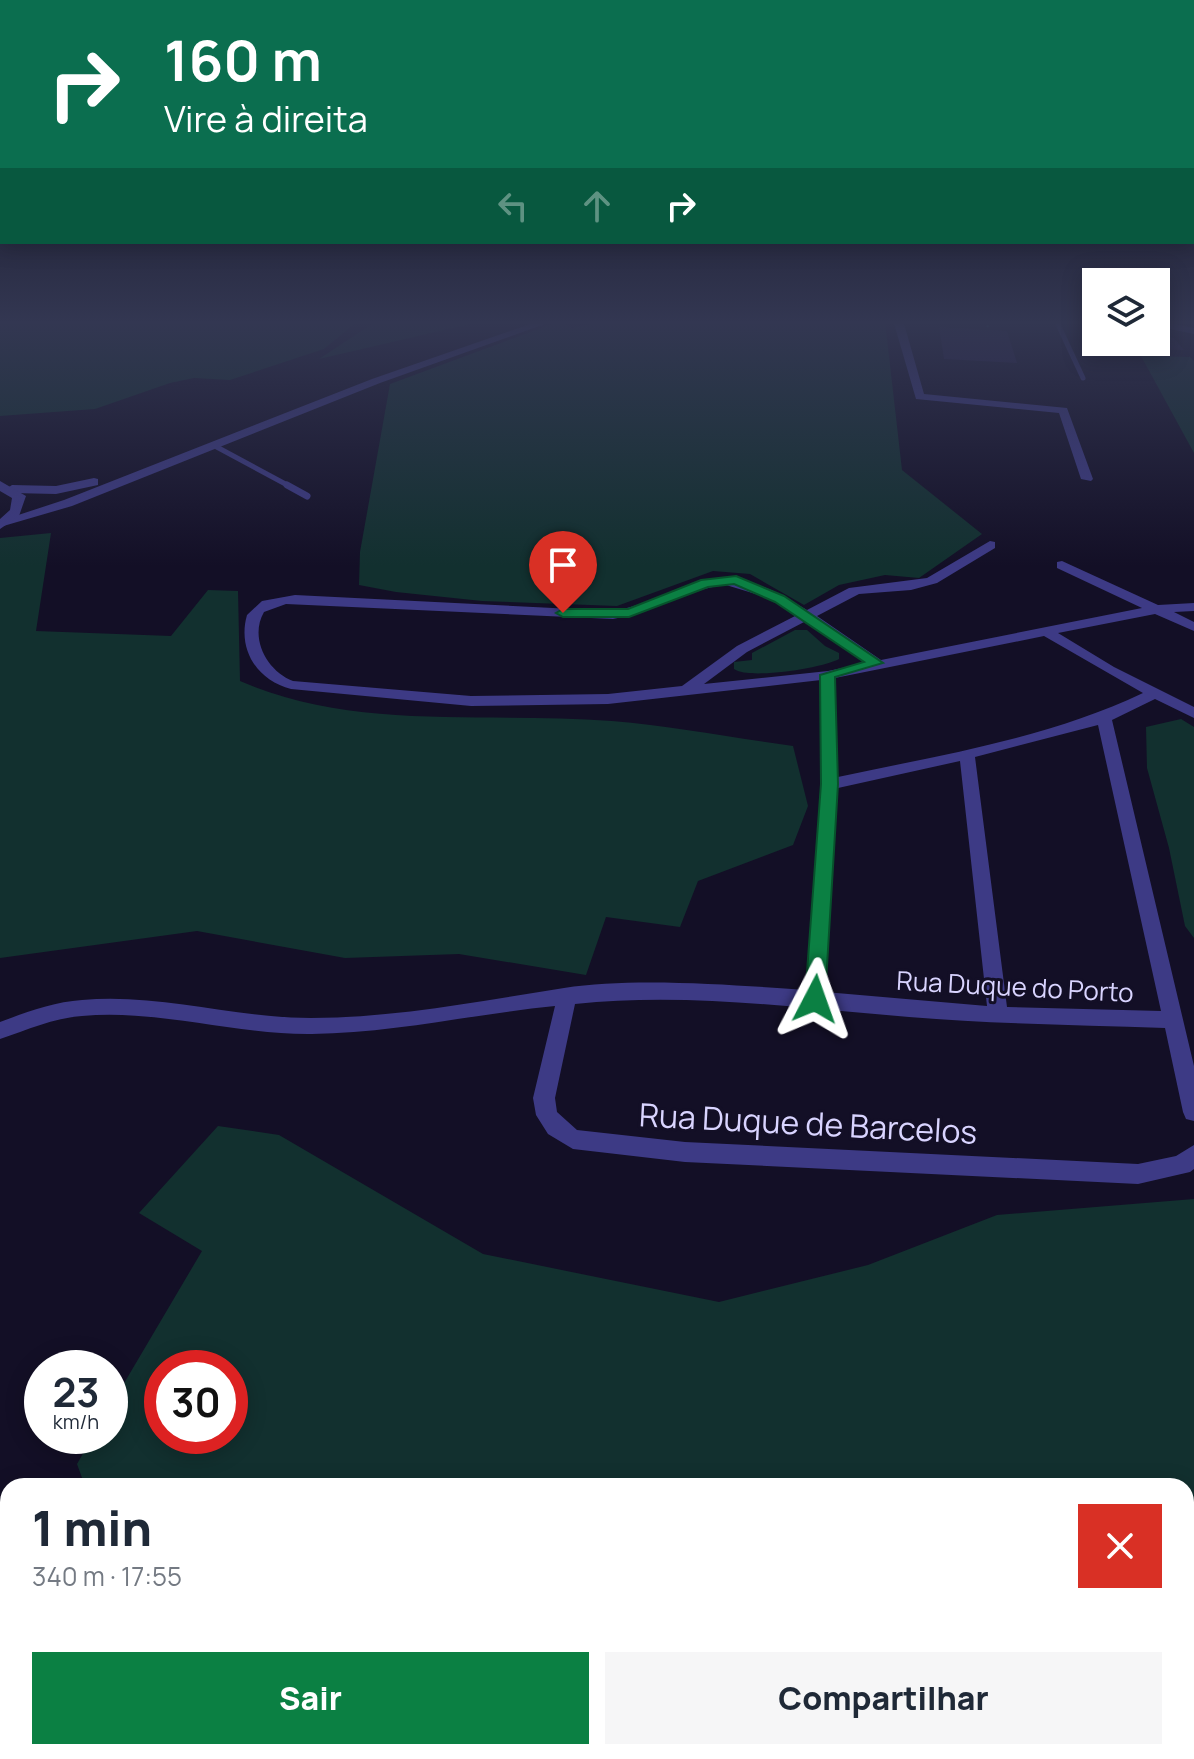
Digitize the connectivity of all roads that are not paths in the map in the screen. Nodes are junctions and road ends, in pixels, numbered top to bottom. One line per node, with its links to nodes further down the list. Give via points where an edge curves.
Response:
1 (299, 402): 6 (street, via 95,482 56,490)
2 (322, 402): 4 (street)
3 (976, 402): 5 (street, via 1063,410)
4 (213, 445): 7 (lane); 8 (street)
5 (1087, 479)
6 (6, 487): 8 (street, via 19,496 20,505)
7 (307, 496)
8 (1, 524)
9 (990, 545): 13 (street, via 933,581 865,587)
10 (1062, 565): 12 (street)
11 (1194, 607): 12 (street)
12 (1158, 609): 14 (street); 15 (street)
13 (804, 616): 16 (street); 18 (street, via 742,649); 18 (street, via 748,583 725,579 649,608 613,615 295,599 268,604 252,623 257,657 266,672 276,680 329,690 471,701 608,699)
14 (1194, 627)
15 (1045, 631): 16 (street); 19 (street)
16 (876, 663): 17 (street)
17 (828, 675): 18 (street); 23 (street)
18 (687, 690)
19 (1154, 694): 20 (street); 21 (street)
20 (1194, 713)
21 (1104, 718): 22 (street); 27 (street)
22 (967, 754): 23 (street); 26 (street)
23 (830, 784): 25 (street)
24 (567, 995): 25 (street, Rua Duque do Porto); 28 (street, Rua Duque do Porto, via 370,1024 307,1027 102,1005 55,1012); 30 (street, Rua Duque de Barcelos, via 544,1098 547,1115 573,1139 685,1152 1138,1174 1166,1171)
25 (815, 999): 26 (street, Rua Duque do Porto)
26 (998, 1013): 27 (street, Rua Duque do Porto)
27 (1173, 1020): 29 (street)
28 (0, 1031)
29 (1194, 1112)
30 (1194, 1155)

